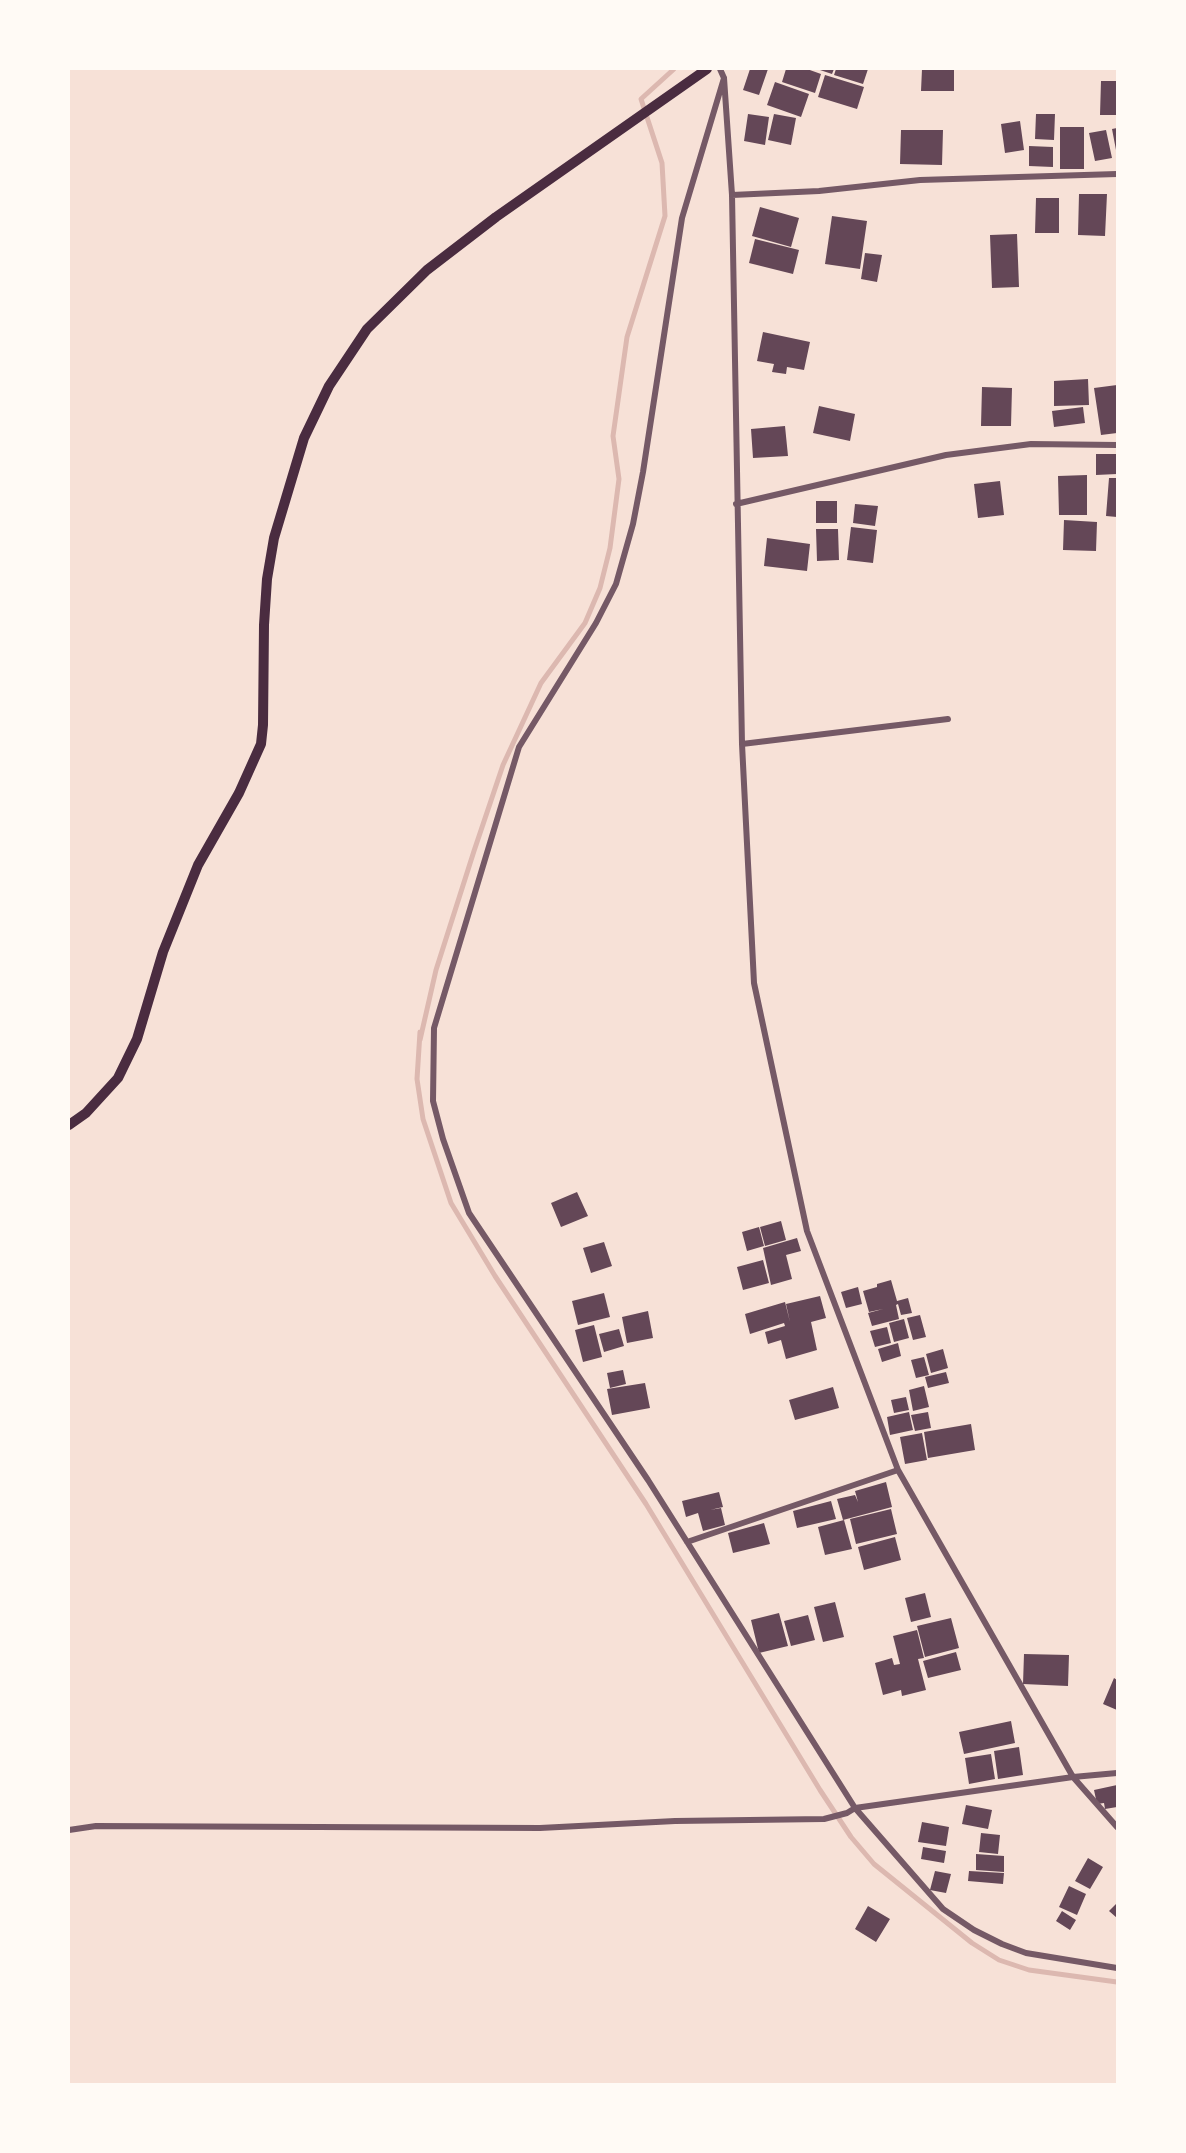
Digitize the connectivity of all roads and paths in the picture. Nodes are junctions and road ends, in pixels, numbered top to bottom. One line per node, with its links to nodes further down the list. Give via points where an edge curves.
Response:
1 (707, 69): 10 (main road, via 427,270 367,329 329,386 304,438 274,538 264,625 261,744 198,866 163,952 136,1039 118,1078 86,1113)
2 (720, 69): 3 (street)
3 (724, 78): 5 (street); 12 (street, via 682,218 643,472 616,584 519,747 434,1028 432,1101 469,1213)
4 (1117, 174): 5 (street, via 920,180)
5 (732, 195): 7 (street)
6 (1117, 445): 7 (street, via 1031,444 946,454)
7 (736, 504): 9 (street)
8 (948, 719): 9 (street)
9 (742, 744): 11 (street, via 754,983 807,1231)
10 (69, 1125)
11 (898, 1470): 12 (street); 14 (street)
12 (687, 1542): 15 (street)
13 (1117, 1773): 14 (street)
14 (1073, 1777): 15 (street); 16 (street)
15 (855, 1808): 17 (street, via 824,1819 540,1828 96,1826); 18 (street, via 943,1909 974,1930 1026,1953)
16 (1117, 1827)
17 (69, 1830)
18 (1117, 1968)

